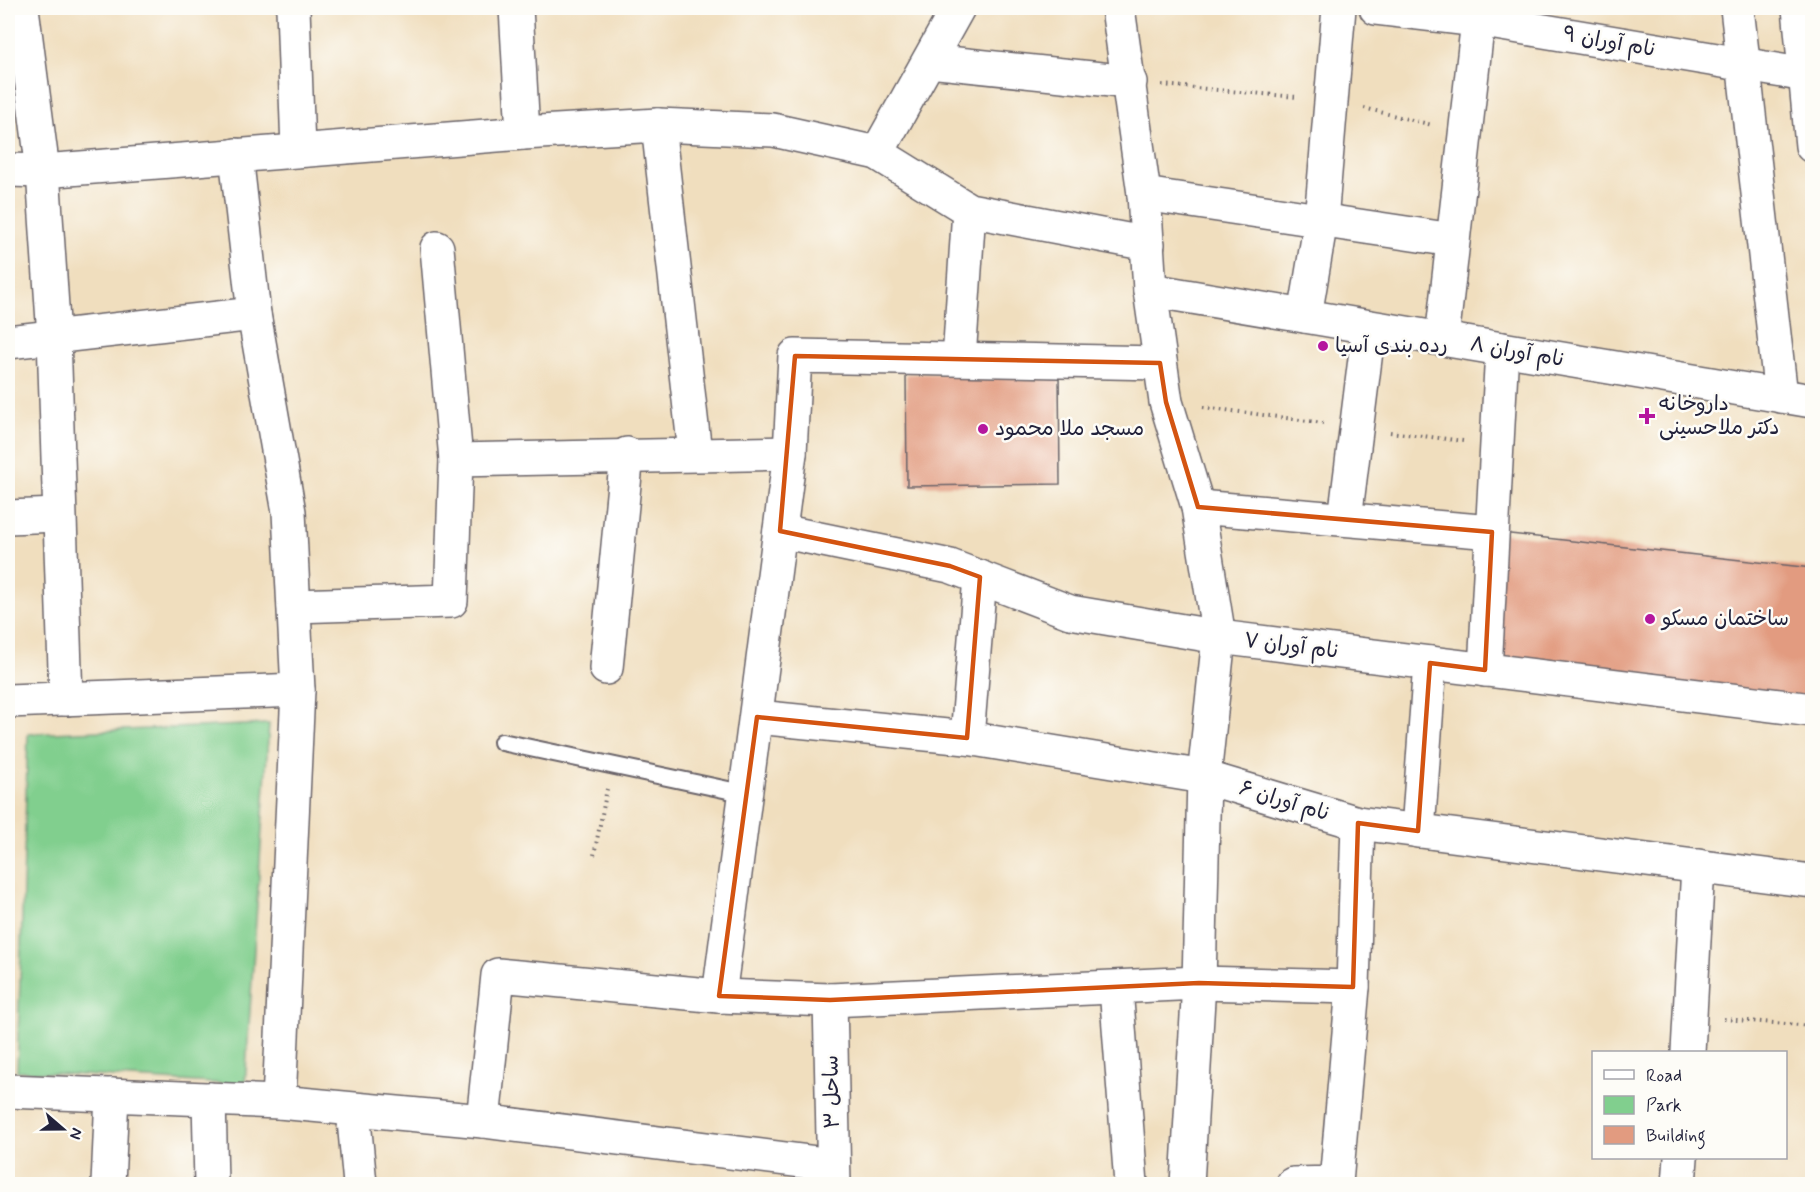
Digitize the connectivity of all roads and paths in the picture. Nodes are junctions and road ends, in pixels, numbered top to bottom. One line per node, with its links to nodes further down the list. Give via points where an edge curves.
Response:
1 (22, 8): 22 (main road)
2 (293, 8): 18 (main road)
3 (516, 8): 16 (main road)
4 (958, 8): 11 (main road)
5 (1118, 8): 14 (main road)
6 (1339, 8): 25 (main road)
7 (1376, 8): 10 (main road, نام آوران ۹)
8 (1737, 8): 12 (main road)
9 (1799, 8): 13 (main road)
10 (1478, 20): 12 (main road, نام آوران ۹); 26 (main road)
11 (929, 62): 14 (main road); 19 (main road)
12 (1746, 65): 13 (main road, نام آوران ۹); 39 (main road)
13 (1806, 75): 17 (main road)
14 (1130, 82): 23 (main road)
15 (658, 125): 16 (main road); 19 (main road, via 773,130); 40 (main road)
16 (523, 133): 18 (main road)
17 (1812, 146)
18 (298, 150): 20 (main road)
19 (877, 153): 24 (main road)
20 (236, 154): 22 (main road); 30 (main road)
21 (8, 170): 22 (main road)
22 (43, 171): 33 (main road)
23 (1144, 194): 25 (main road); 27 (main road)
24 (969, 210): 27 (main road); 37 (main road)
25 (1321, 220): 26 (main road); 31 (main road)
26 (1453, 240): 34 (main road)
27 (1148, 244): 29 (main road)
28 (437, 248): 43 (main road)
29 (1150, 290): 31 (main road, نام آوران ۸); 38 (main road)
30 (254, 314): 33 (main road); 51 (main road, via 289,512)
31 (1305, 316): 32 (main road, نام آوران ۸)
32 (1369, 327): 34 (main road, نام آوران ۸); 47 (main road)
33 (54, 337): 35 (main road); 45 (main road)
34 (1442, 339): 36 (main road, نام آوران ۸)
35 (8, 342)
36 (1502, 349): 39 (main road, نام آوران ۸); 49 (main road)
37 (959, 359): 38 (main road); 41 (main road, via 795,356)
38 (1160, 363): 44 (main road, via 1166,402)
39 (1797, 399)
40 (695, 453): 41 (main road); 42 (main road)
41 (790, 453): 48 (main road)
42 (627, 454): 43 (main road); 54 (main road)
43 (456, 460): 51 (main road, via 451,601)
44 (1198, 507): 47 (main road); 52 (main road)
45 (58, 515): 46 (main road); 57 (main road)
46 (8, 517)
47 (1346, 519): 49 (main road)
48 (780, 531): 50 (main road, نام آوران ۷, via 950,566); 60 (main road)
49 (1492, 532): 55 (main road)
50 (980, 578): 52 (main road, نام آوران ۷, via 1070,612); 61 (main road)
51 (294, 606): 56 (main road)
52 (1220, 637): 53 (main road, نام آوران ۷); 64 (main road)
53 (1430, 663): 55 (main road, نام آوران ۷); 67 (main road)
54 (606, 668)
55 (1485, 670): 59 (main road, نام آوران ۷)
56 (298, 690): 57 (main road); 82 (main road)
57 (66, 699): 58 (main road)
58 (8, 701)
59 (1812, 710)
60 (757, 717): 61 (main road, نام آوران ۶); 65 (main road)
61 (967, 738): 64 (main road, نام آوران ۶)
62 (502, 742): 63 (lane)
63 (612, 765): 65 (lane); 68 (path)
64 (1204, 777): 66 (main road, نام آوران ۶); 71 (main road)
65 (747, 794): 74 (main road)
66 (1359, 823): 67 (main road, نام آوران ۶); 72 (main road)
67 (1418, 831): 69 (main road, نام آوران ۶)
68 (594, 855)
69 (1698, 866): 70 (main road, نام آوران ۶); 76 (main road)
70 (1812, 881)
71 (1199, 983): 72 (main road); 73 (main road); 91 (main road)
72 (1353, 987): 92 (main road, via 1336,1183)
73 (1116, 988): 75 (main road); 90 (main road)
74 (719, 996): 75 (main road); 84 (main road, via 498,975)
75 (830, 1000): 86 (main road, ساحل ۳)
76 (1690, 1016): 77 (path); 78 (main road)
77 (1812, 1026)
78 (1688, 1051)
79 (8, 1091): 80 (main road)
80 (112, 1095): 81 (main road); 87 (main road)
81 (209, 1099): 82 (main road); 88 (main road)
82 (279, 1102): 83 (main road)
83 (353, 1110): 84 (main road); 89 (main road)
84 (483, 1122): 86 (main road)
85 (1681, 1159): 93 (main road)
86 (833, 1175)
87 (108, 1185)
88 (211, 1185)
89 (360, 1185)
90 (1131, 1185)
91 (1187, 1185)
92 (1293, 1185)
93 (1679, 1185)

